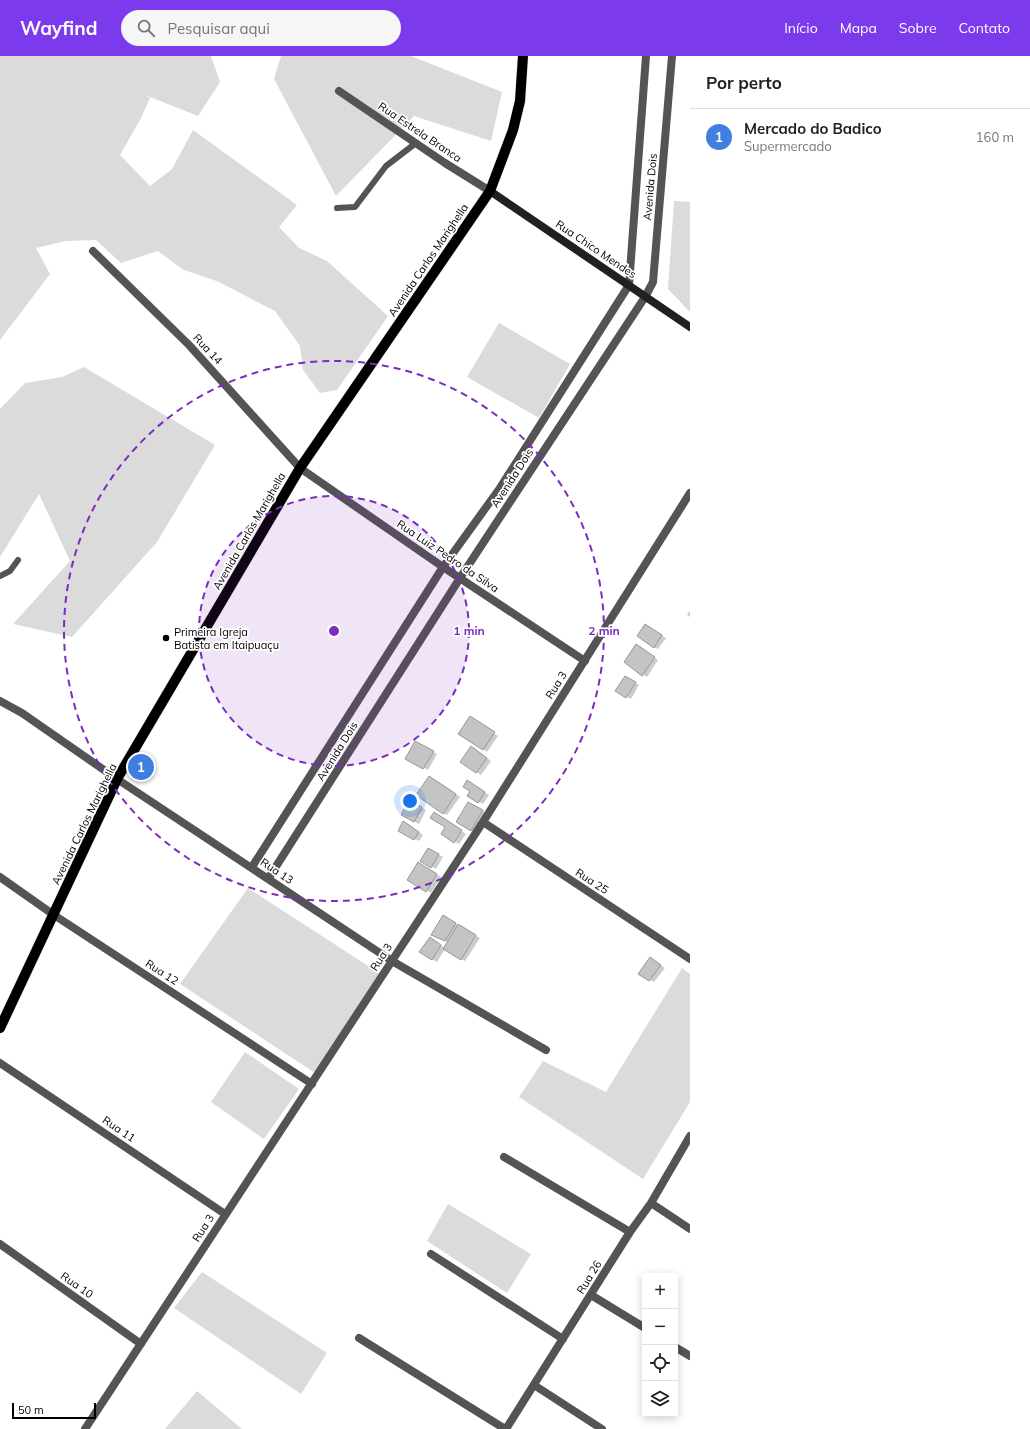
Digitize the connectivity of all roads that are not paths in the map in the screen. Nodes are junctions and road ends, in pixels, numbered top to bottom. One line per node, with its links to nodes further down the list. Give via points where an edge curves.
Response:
1 (523, 56): 6 (main road, Avenida Carlos Marighella, via 520,101 513,130)
2 (646, 56): 9 (street, Avenida Dois)
3 (672, 56): 10 (street, Avenida Dois, via 653,282)
4 (339, 91): 5 (street, Rua Estrela Branca)
5 (416, 143): 6 (street, Rua Estrela Branca); 7 (lane, via 386,166 355,207)
6 (490, 191): 9 (main road, Rua Chico Mendes); 12 (main road, Avenida Carlos Marighella)
7 (337, 208)
8 (93, 251): 12 (street, Rua 14, via 189,345)
9 (629, 285): 10 (main road, Rua Chico Mendes); 15 (street, Avenida Dois, via 500,488)
10 (645, 297): 11 (main road, Rua Chico Mendes); 17 (street, Avenida Dois)
11 (690, 327)
12 (300, 468): 15 (street, Rua Luiz Pedro da Silva); 20 (main road, Avenida Carlos Marighella)
13 (690, 493): 18 (street, Rua 3)
14 (18, 560): 16 (lane, via 10,571)
15 (443, 567): 17 (street, Rua Luiz Pedro da Silva); 22 (street, Avenida Dois)
16 (0, 576)
17 (460, 578): 18 (street, Rua Luiz Pedro da Silva); 24 (street, Avenida Dois)
18 (585, 661): 21 (street, Rua 3)
19 (0, 701): 20 (street, Rua 13, via 22,713)
20 (116, 779): 22 (street, Rua 13); 25 (main road, Avenida Carlos Marighella)
21 (483, 822): 26 (street, Rua 25); 27 (street, Rua 3)
22 (252, 867): 24 (street, Rua 13)
23 (0, 877): 25 (street, Rua 12)
24 (268, 878): 27 (street, Rua 13)
25 (54, 915): 28 (main road, Avenida Carlos Marighella); 31 (street, Rua 12)
26 (690, 959)
27 (392, 961): 29 (street, Rua 13); 31 (street, Rua 3)
28 (0, 1028)
29 (546, 1050)
30 (0, 1063): 35 (street, Rua 11)
31 (312, 1084): 35 (street, Rua 3)
32 (690, 1136): 34 (street, Rua 26)
33 (504, 1157): 37 (street)
34 (651, 1203): 36 (street); 37 (street, Rua 26)
35 (225, 1214): 44 (street, Rua 3)
36 (690, 1229)
37 (630, 1232): 40 (street, Rua 26)
38 (0, 1244): 44 (street, Rua 10)
39 (431, 1254): 43 (street)
40 (591, 1295): 41 (street); 43 (street, Rua 26)
41 (642, 1326)
42 (359, 1338): 49 (street)
43 (563, 1339): 47 (street, Rua 26)
44 (141, 1344): 48 (street, Rua 3)
45 (678, 1349): 46 (street)
46 (690, 1356)
47 (534, 1385): 49 (street, Rua 26); 50 (street)
48 (85, 1429)
49 (506, 1429)
50 (602, 1429)

